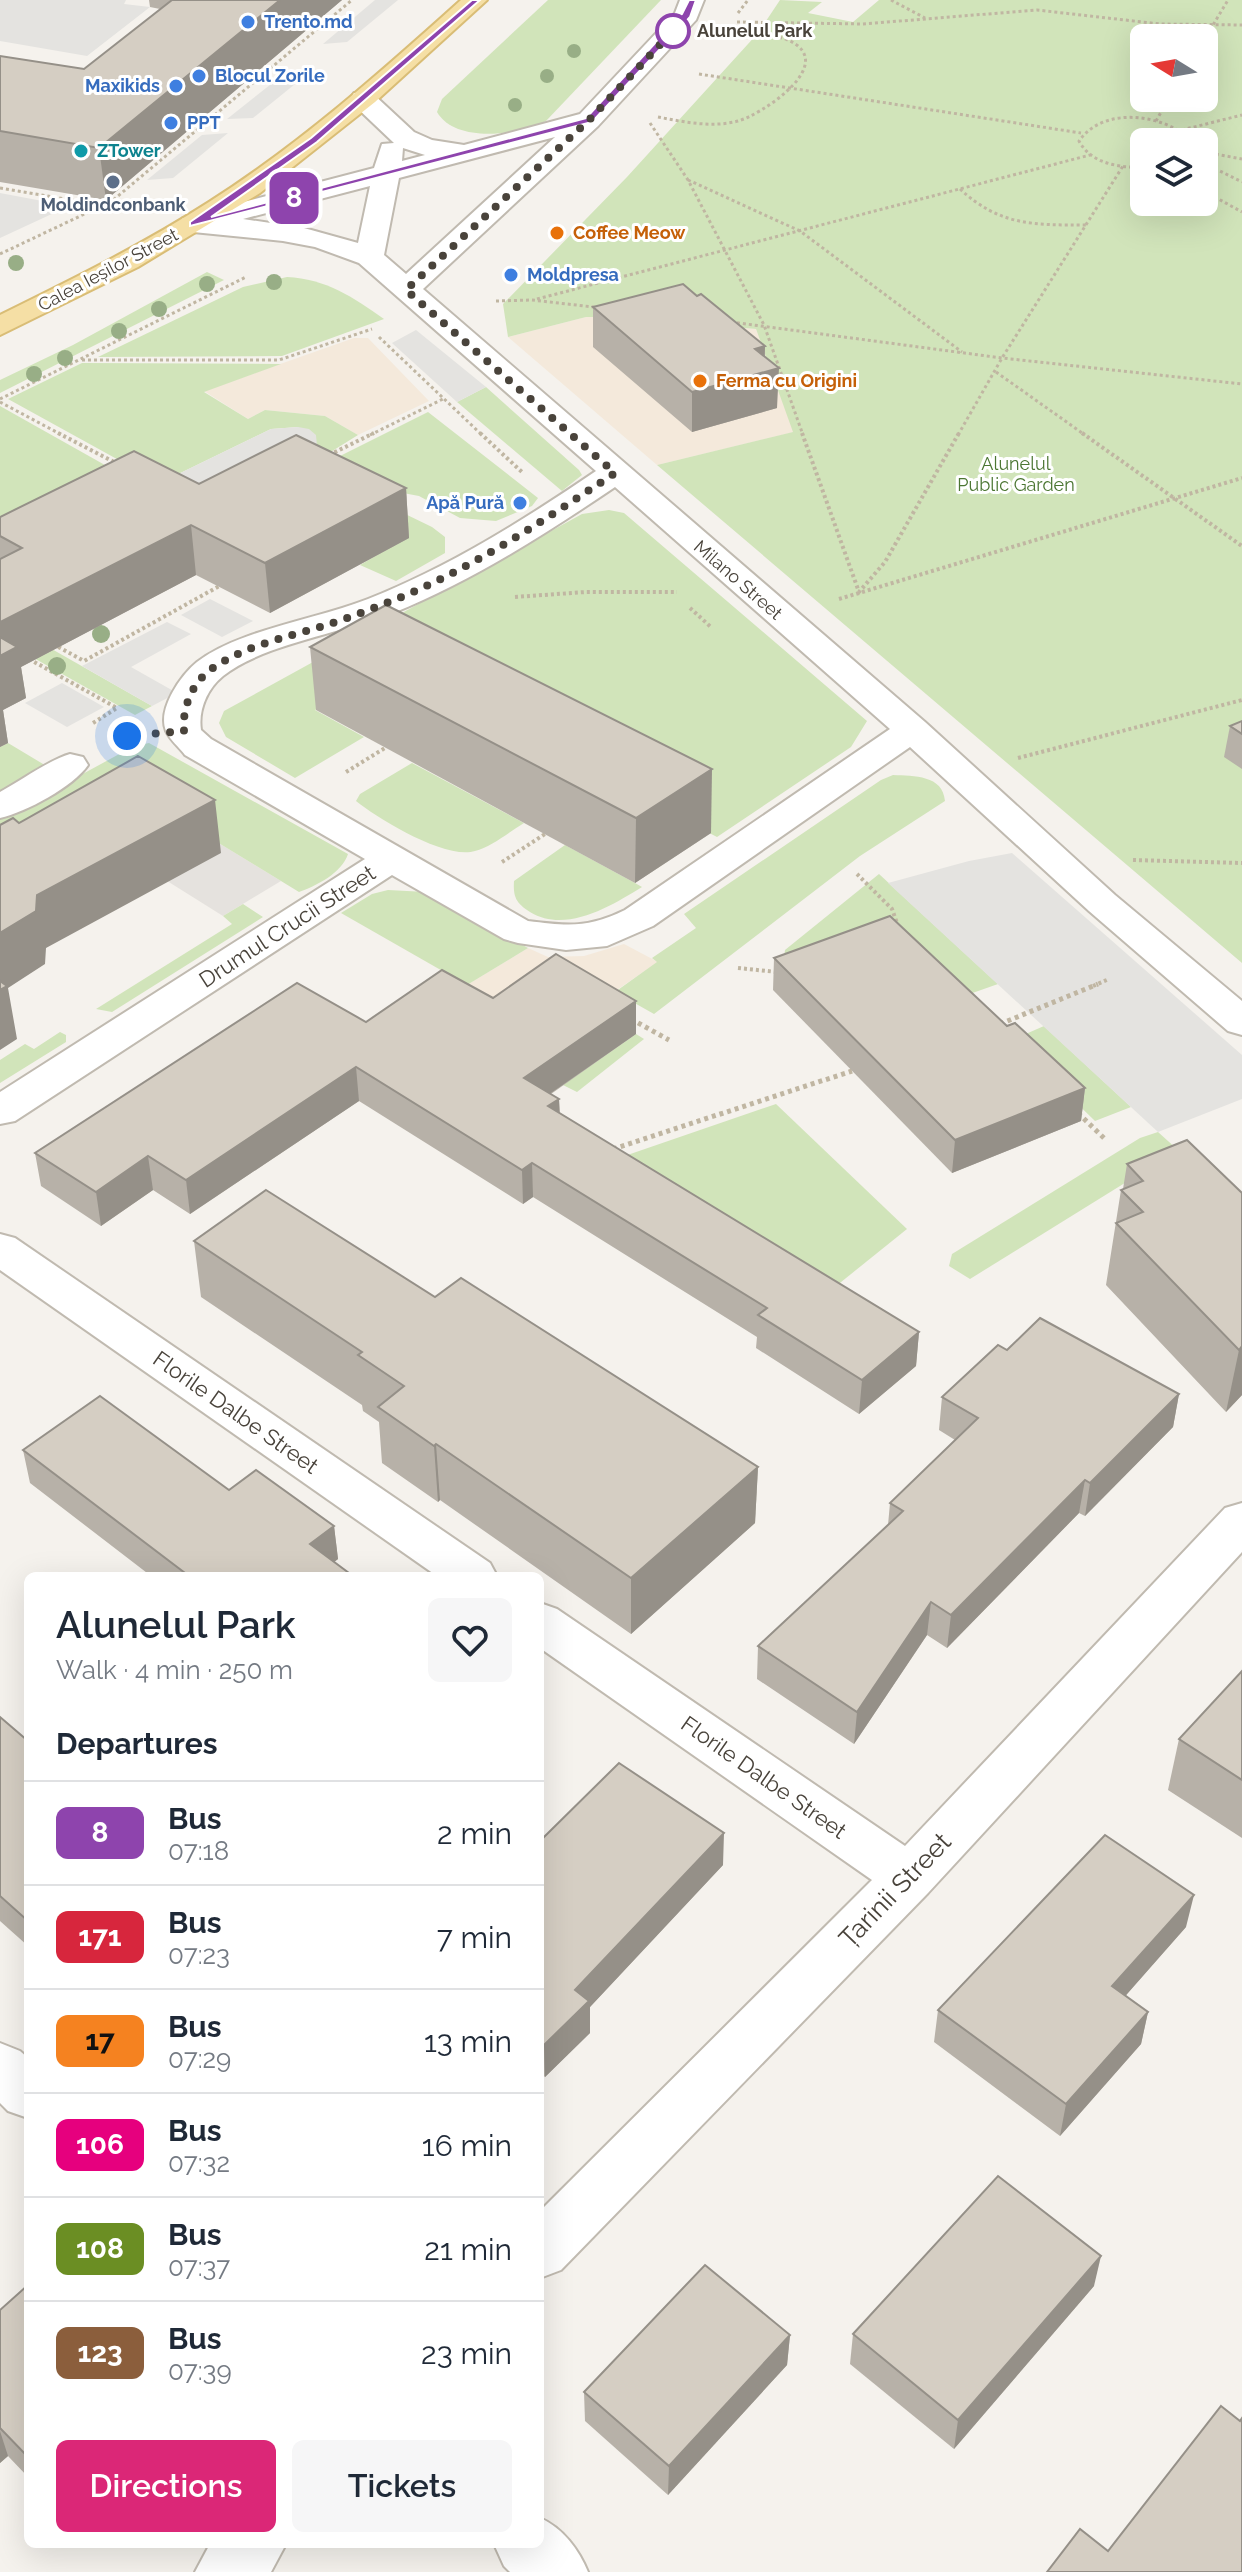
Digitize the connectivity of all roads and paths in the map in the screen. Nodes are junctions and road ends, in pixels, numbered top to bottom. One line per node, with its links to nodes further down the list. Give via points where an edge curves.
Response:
1 (352, 0): 39 (path)
2 (475, 0): 15 (main road, Calea Ieșilor Street)
3 (692, 0): 20 (street, via 687,15)
4 (891, 0): 6 (path)
5 (1228, 0): 9 (path)
6 (925, 19): 7 (path, via 863,24); 8 (path, via 1037,10)
7 (729, 22)
8 (1160, 24)
9 (1214, 24)
10 (1218, 25): 11 (path)
11 (1242, 25)
12 (721, 32): 14 (path, via 780,39 800,48 807,61)
13 (686, 71): 14 (path)
14 (790, 87): 19 (path, via 765,110 738,121 706,124); 24 (path)
15 (363, 99): 25 (street); 41 (main road, Calea Ieșilor Street, via 297,153)
16 (1161, 112): 21 (path)
17 (645, 115): 34 (path)
18 (1242, 115): 23 (path)
19 (657, 117)
20 (589, 120): 26 (street); 48 (street)
21 (1156, 121): 22 (path); 24 (path, via 1109,120)
22 (1175, 128)
23 (1189, 128)
24 (1081, 133): 27 (path, via 1081,148)
25 (395, 134): 26 (street, via 422,148); 33 (street)
26 (484, 149): 33 (street)
27 (1090, 155): 30 (path); 37 (path)
28 (1218, 155): 29 (path)
29 (1242, 159)
30 (1123, 166): 31 (path); 42 (path)
31 (1130, 167)
32 (1218, 170): 35 (path)
33 (386, 173): 41 (street); 46 (street)
34 (688, 180): 43 (path); 44 (path)
35 (1242, 182)
36 (0, 188): 39 (path)
37 (960, 189): 42 (path, via 996,218); 43 (path)
38 (1218, 199): 40 (path)
39 (102, 206): 45 (path)
40 (1242, 212)
41 (193, 224): 46 (street, Milano Street, via 291,232); 55 (main road, Calea Ieșilor Street)
42 (1087, 225): 58 (path)
43 (800, 231): 44 (path); 57 (path)
44 (723, 250): 49 (path); 54 (path)
45 (0, 254)
46 (369, 257): 48 (street, Milano Street)
47 (252, 275): 59 (path)
48 (406, 290): 66 (street, Milano Street)
49 (532, 300): 50 (path); 51 (path)
50 (490, 301)
51 (609, 308)
52 (717, 320): 54 (path)
53 (384, 325): 56 (path)
54 (764, 325): 57 (path); 73 (path)
55 (0, 326)
56 (372, 329): 59 (path, via 279,360); 62 (path)
57 (963, 352): 58 (path)
58 (1002, 358): 60 (path); 61 (path)
59 (78, 360): 63 (path)
60 (996, 372): 68 (path); 73 (path, via 885,562)
61 (1242, 384)
62 (443, 399): 64 (path, via 330,454); 69 (path, via 545,493)
63 (0, 401): 65 (path)
64 (321, 464)
65 (127, 469)
66 (615, 473): 69 (street); 72 (street, Milano Street)
67 (1242, 478): 68 (path)
68 (1173, 500): 70 (path); 73 (path)
69 (573, 502): 87 (street, via 498,548 393,601 238,653 210,670 195,687 183,722 198,747)
70 (1242, 546)
71 (228, 581): 76 (path, via 84,661)
72 (750, 590): 74 (path); 80 (street, Milano Street)
73 (859, 592): 75 (path)
74 (510, 597)
75 (833, 600)
76 (48, 641)
77 (26, 657): 79 (path, via 117,708)
78 (1242, 700): 82 (path)
79 (91, 725)
80 (912, 730): 87 (street, Drumul Crucii Street, via 639,918 607,934 566,938 518,931); 93 (street, Milano Street)
81 (385, 748): 84 (path)
82 (1004, 762)
83 (70, 765): 85 (street)
84 (339, 776)
85 (0, 807)
86 (545, 834): 90 (path)
87 (391, 859): 102 (street, Drumul Crucii Street)
88 (1125, 859): 89 (path)
89 (1242, 863)
90 (497, 865)
91 (857, 874): 92 (path, via 892,909 900,928)
92 (892, 935)
93 (1165, 956): 97 (street, Milano Street); 98 (path)
94 (738, 968): 95 (path)
95 (781, 972)
96 (627, 1017): 99 (path)
97 (1242, 1022)
98 (991, 1028)
99 (669, 1040)
100 (852, 1071): 104 (path)
101 (1075, 1109): 103 (path)
102 (0, 1111)
103 (1106, 1140)
104 (610, 1150)
105 (0, 1249): 107 (street, Florile Dalbe Street)
106 (1242, 1521): 109 (street, Țarinii Street)
107 (467, 1572)
108 (544, 1625): 109 (street, Florile Dalbe Street)
109 (909, 1877): 112 (street, Țarinii Street)
110 (0, 2068): 111 (street)
111 (24, 2089)
112 (544, 2247)
113 (250, 2548): 115 (street)
114 (530, 2548): 116 (street)
115 (227, 2572)
116 (556, 2572)

